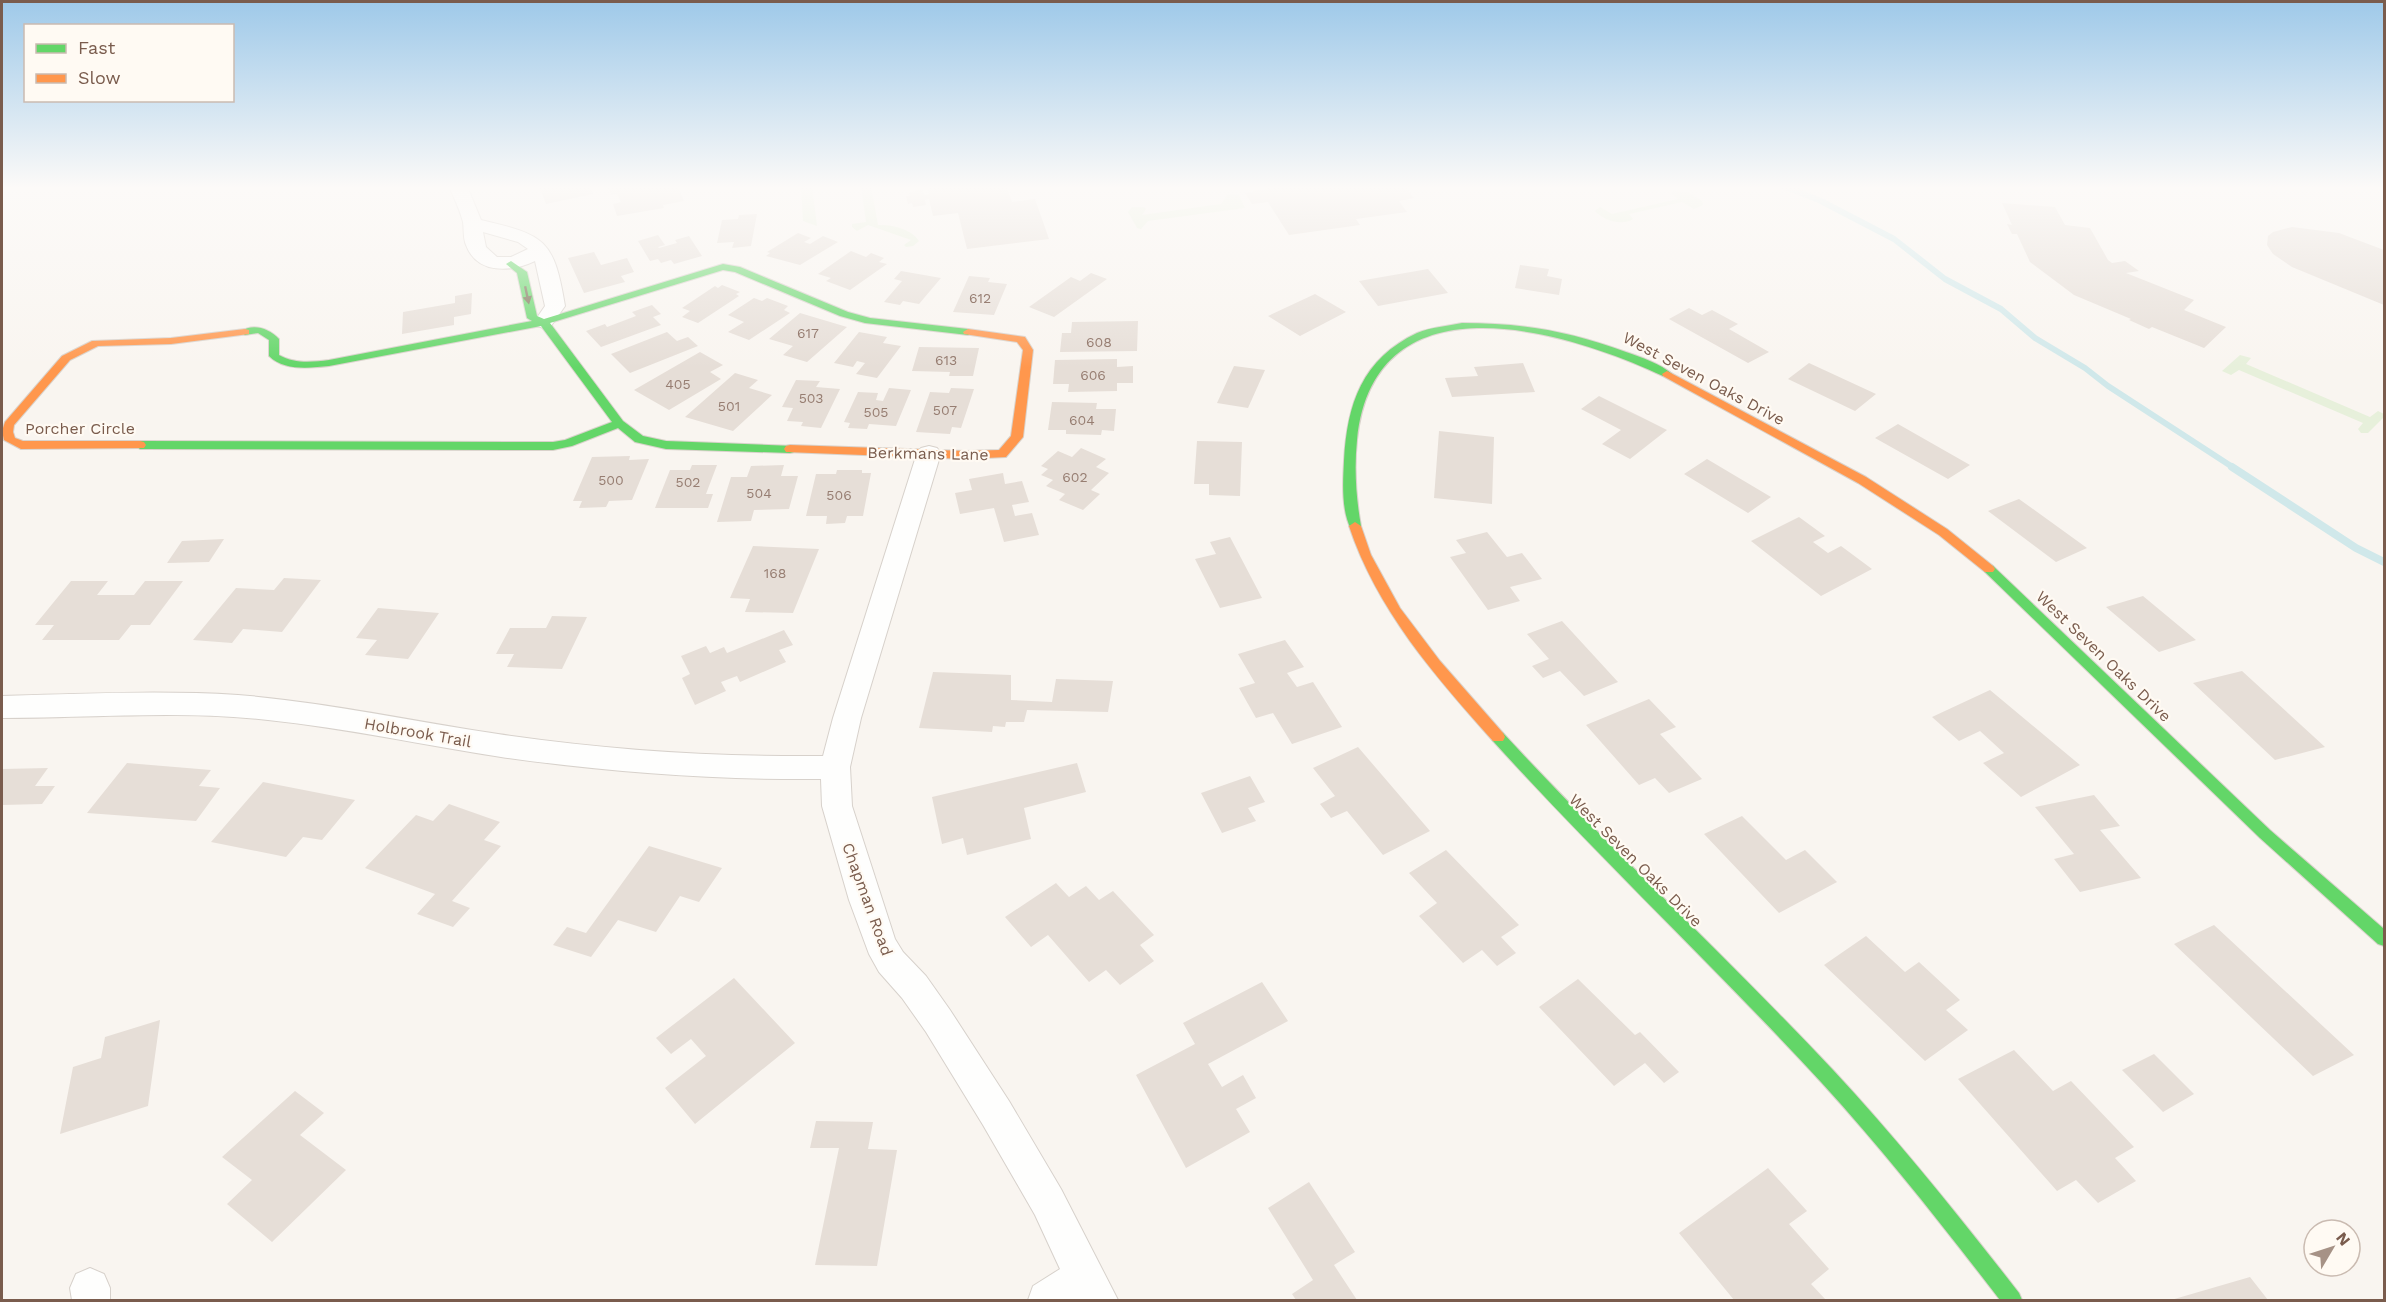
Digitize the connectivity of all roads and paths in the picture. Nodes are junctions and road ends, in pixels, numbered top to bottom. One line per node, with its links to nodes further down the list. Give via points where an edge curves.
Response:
1 (475, 247): 4 (street, via 486,260)
2 (537, 247): 3 (street)
3 (540, 250): 4 (street); 5 (street, via 549,266 555,306)
4 (511, 264): 5 (street, Berkmans Lane, one-way to 5, via 522,272 532,318)
5 (544, 322): 6 (street, Berkmans Lane); 6 (street, Porcher Circle, via 298,366 274,356 274,339 260,330 171,341 110,341 66,358 5,432 12,443 21,445 553,446); 7 (street, Berkmans Lane, via 723,267 738,269 869,321 1021,339 1028,350 1017,437 1002,454)
6 (619, 423): 7 (street, Berkmans Lane, via 639,439 666,445)
7 (929, 453): 9 (street, Chapman Road)
8 (2, 707): 9 (street, Holbrook Trail, via 238,706 598,759 699,767)
9 (835, 767): 11 (street, Chapman Road, via 837,807 881,944 938,1021 996,1113 1048,1202)
10 (2385, 939): 13 (street, West Seven Oaks Drive, via 2265,834 1981,561 1933,524 1862,481 1639,359 1567,333 1494,324 1434,332 1416,338 1375,368 1356,402 1349,501 1366,561 1393,606 1493,734 1877,1132)
11 (1091, 1288): 12 (street)
12 (1047, 1300)
13 (2012, 1300)

